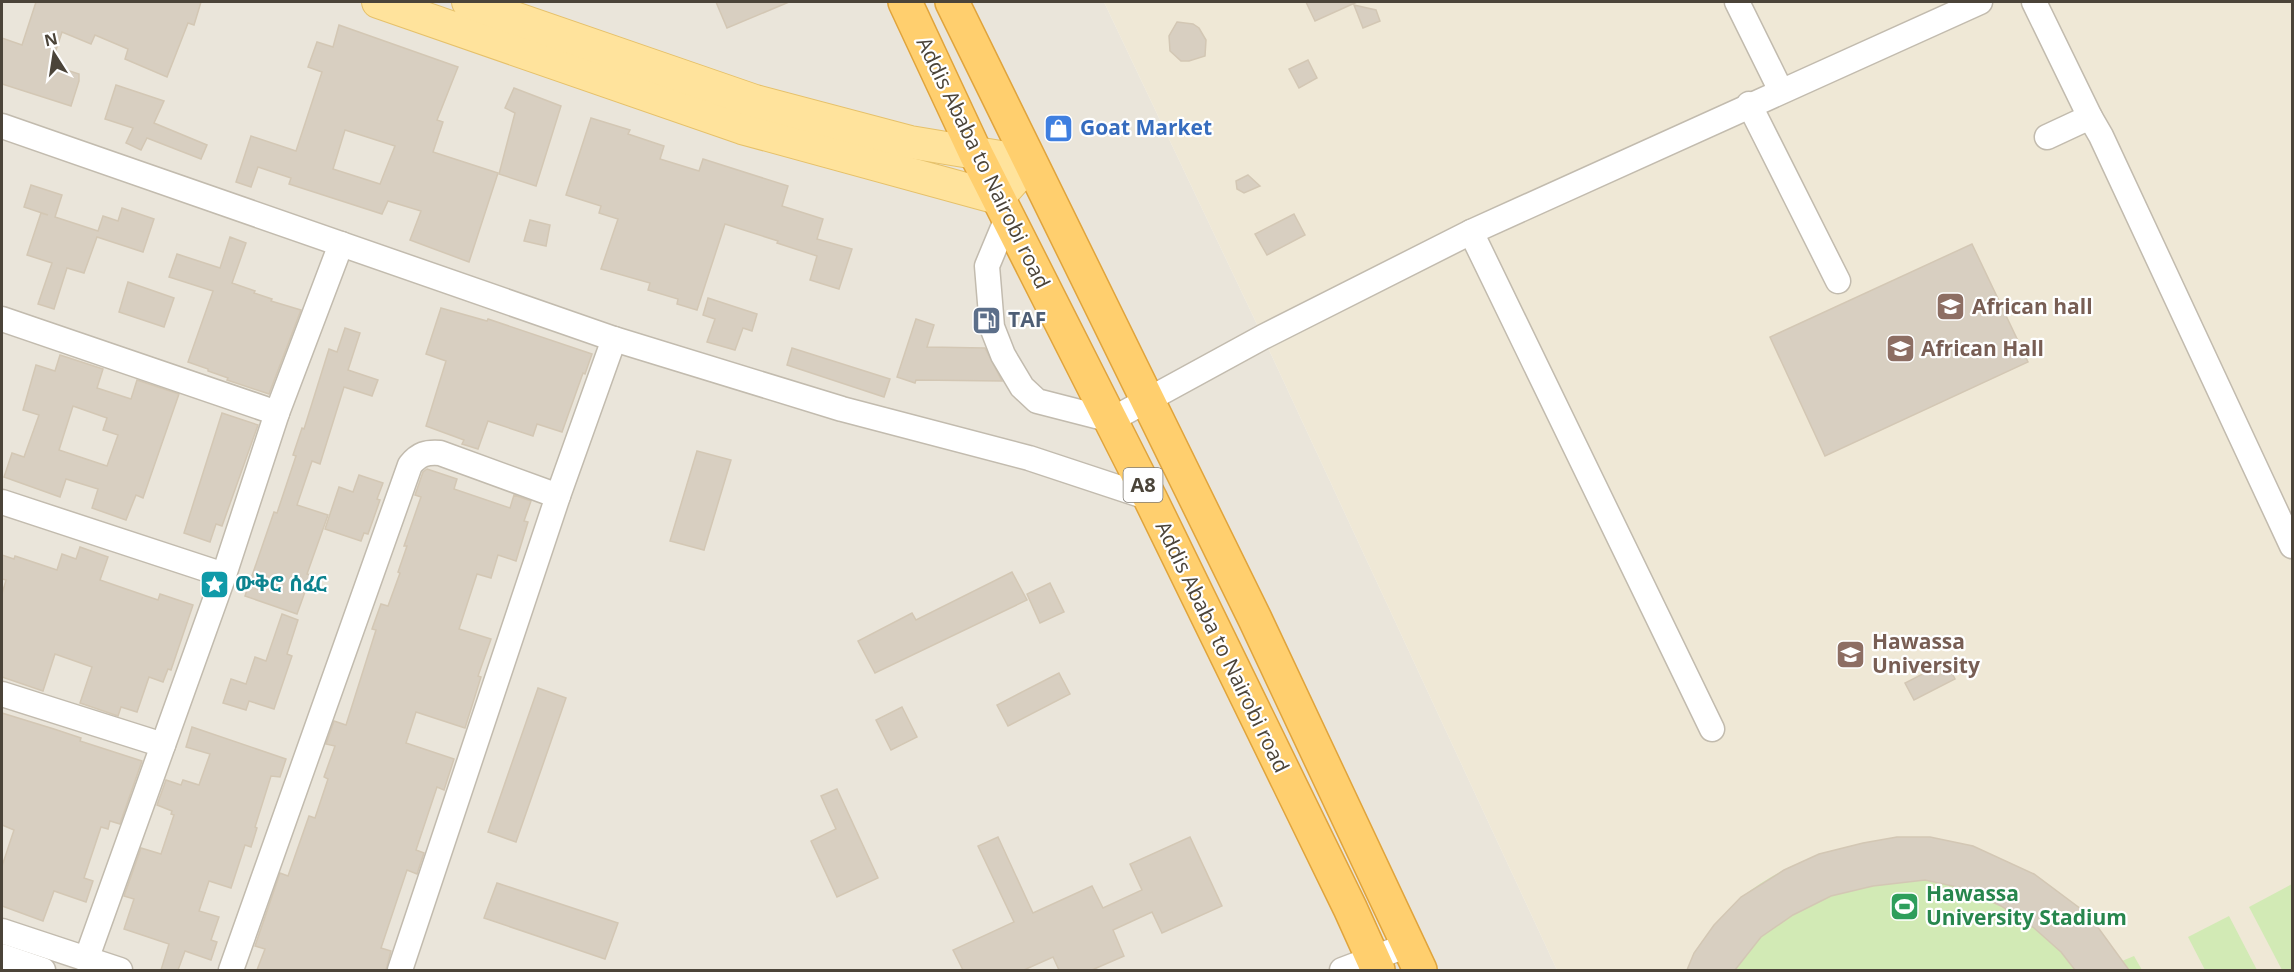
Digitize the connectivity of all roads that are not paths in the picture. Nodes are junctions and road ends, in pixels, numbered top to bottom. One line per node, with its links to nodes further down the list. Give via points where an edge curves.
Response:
1 (378, 2): 8 (main road)
2 (468, 2): 11 (main road)
3 (905, 2): 15 (highway, Addis Ababa to Nairobi road / A8)
4 (952, 2): 16 (highway, Addis Ababa to Nairobi road / A8)
5 (1737, 2): 9 (street)
6 (1980, 2): 9 (street)
7 (2034, 2): 12 (street)
8 (438, 11): 11 (main road)
9 (1781, 91): 10 (street)
10 (1749, 104): 18 (street); 20 (street)
11 (749, 115): 15 (main road); 17 (main road)
12 (2090, 117): 14 (street); 29 (street)
13 (2, 126): 19 (street)
14 (2047, 137)
15 (976, 154): 16 (main road); 17 (highway, Addis Ababa to Nairobi road / A8)
16 (1030, 162): 17 (main road); 23 (highway, Addis Ababa to Nairobi road / A8)
17 (1003, 208): 25 (highway, Addis Ababa to Nairobi road / A8); 25 (street, via 987,266 992,327 1003,354 1022,387 1037,401)
18 (1471, 232): 23 (street); 32 (street)
19 (342, 244): 22 (street); 24 (street)
20 (1838, 281)
21 (2, 319): 24 (street)
22 (614, 339): 26 (street); 27 (street, via 842,409 1029,458)
23 (1148, 399): 25 (street); 37 (highway, Addis Ababa to Nairobi road / A8, via 1255,619)
24 (277, 413): 30 (street)
25 (1111, 420): 27 (highway, Addis Ababa to Nairobi road / A8)
26 (558, 496): 41 (street, via 440,453 418,455 410,465); 42 (street)
27 (1150, 498): 38 (highway, Addis Ababa to Nairobi road / A8)
28 (2, 502): 30 (street)
29 (2292, 546)
30 (224, 574): 33 (street)
31 (2, 694): 33 (street)
32 (1712, 729)
33 (163, 746): 36 (street)
34 (2, 931): 36 (street)
35 (2, 956): 39 (street)
36 (86, 960): 40 (street)
37 (1412, 963): 38 (street)
38 (1375, 964): 43 (street)
39 (44, 970)
40 (120, 970)
41 (231, 970)
42 (400, 970)
43 (1342, 970)

